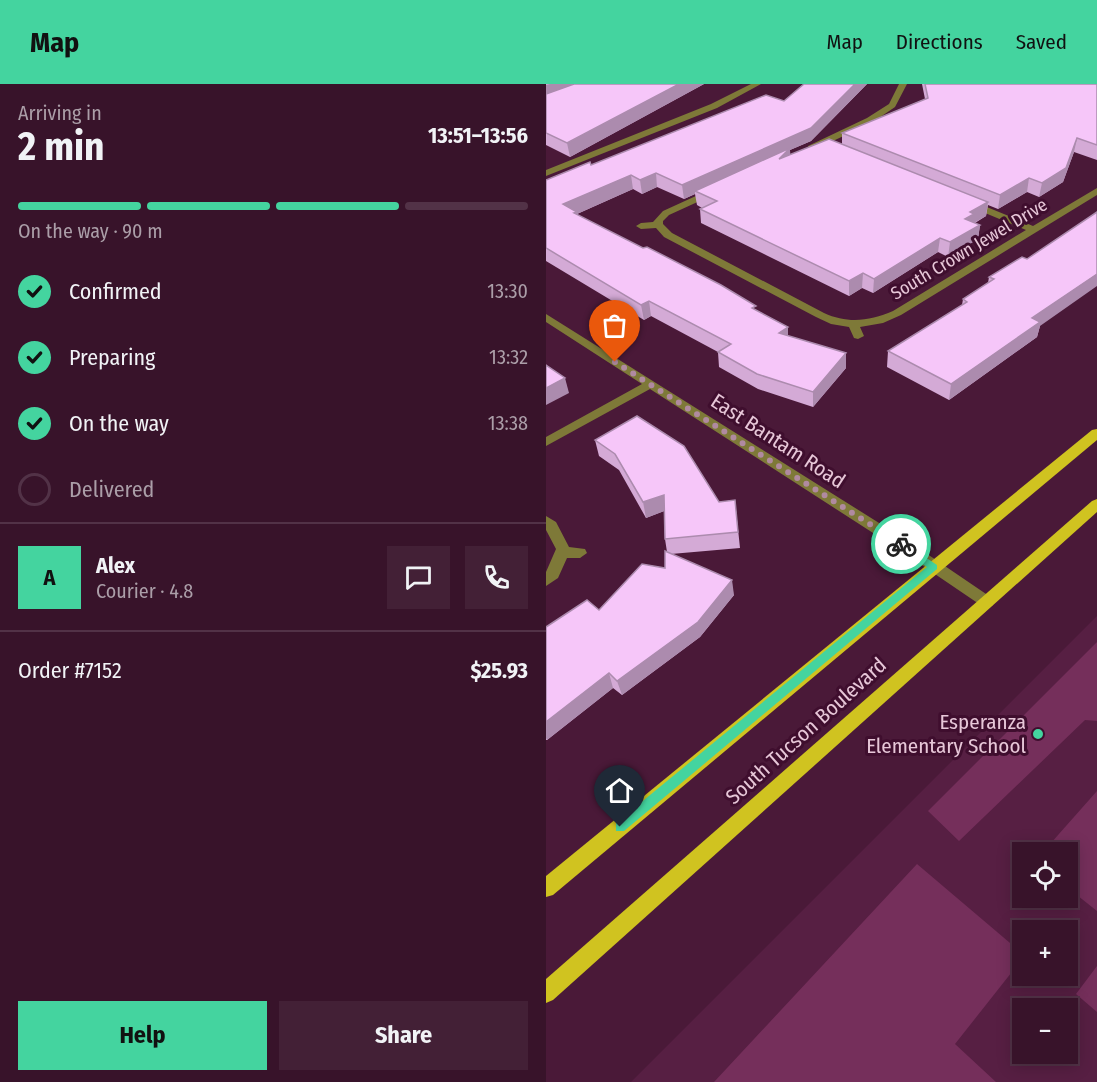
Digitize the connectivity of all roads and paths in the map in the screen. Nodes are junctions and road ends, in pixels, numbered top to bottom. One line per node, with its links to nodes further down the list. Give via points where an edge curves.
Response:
1 (757, 84): 6 (street, via 714,106)
2 (903, 84): 3 (street, via 892,105)
3 (822, 143): 4 (street); 5 (street)
4 (833, 148)
5 (801, 153)
6 (548, 170)
7 (717, 190): 10 (street, via 666,213)
8 (1097, 191): 12 (street, South Crown Jewel Drive)
9 (955, 197): 12 (street)
10 (658, 225): 11 (street); 14 (street, via 668,235 820,315)
11 (641, 226)
12 (1032, 229): 14 (street, South Crown Jewel Drive, via 897,313 879,321)
13 (546, 317): 16 (street, East Bantam Road)
14 (854, 324): 15 (street)
15 (858, 336)
16 (650, 384): 18 (street); 23 (street, East Bantam Road)
17 (1097, 433): 23 (main road, South Tucson Boulevard)
18 (546, 442)
19 (1097, 504): 25 (main road, South Tucson Boulevard)
20 (546, 521): 21 (street)
21 (562, 552): 22 (street); 24 (street, via 553,574)
22 (580, 553)
23 (933, 567): 25 (street, East Bantam Road); 26 (main road, South Tucson Boulevard)
24 (546, 580)
25 (987, 602): 27 (main road, South Tucson Boulevard)
26 (546, 888)
27 (546, 993)

